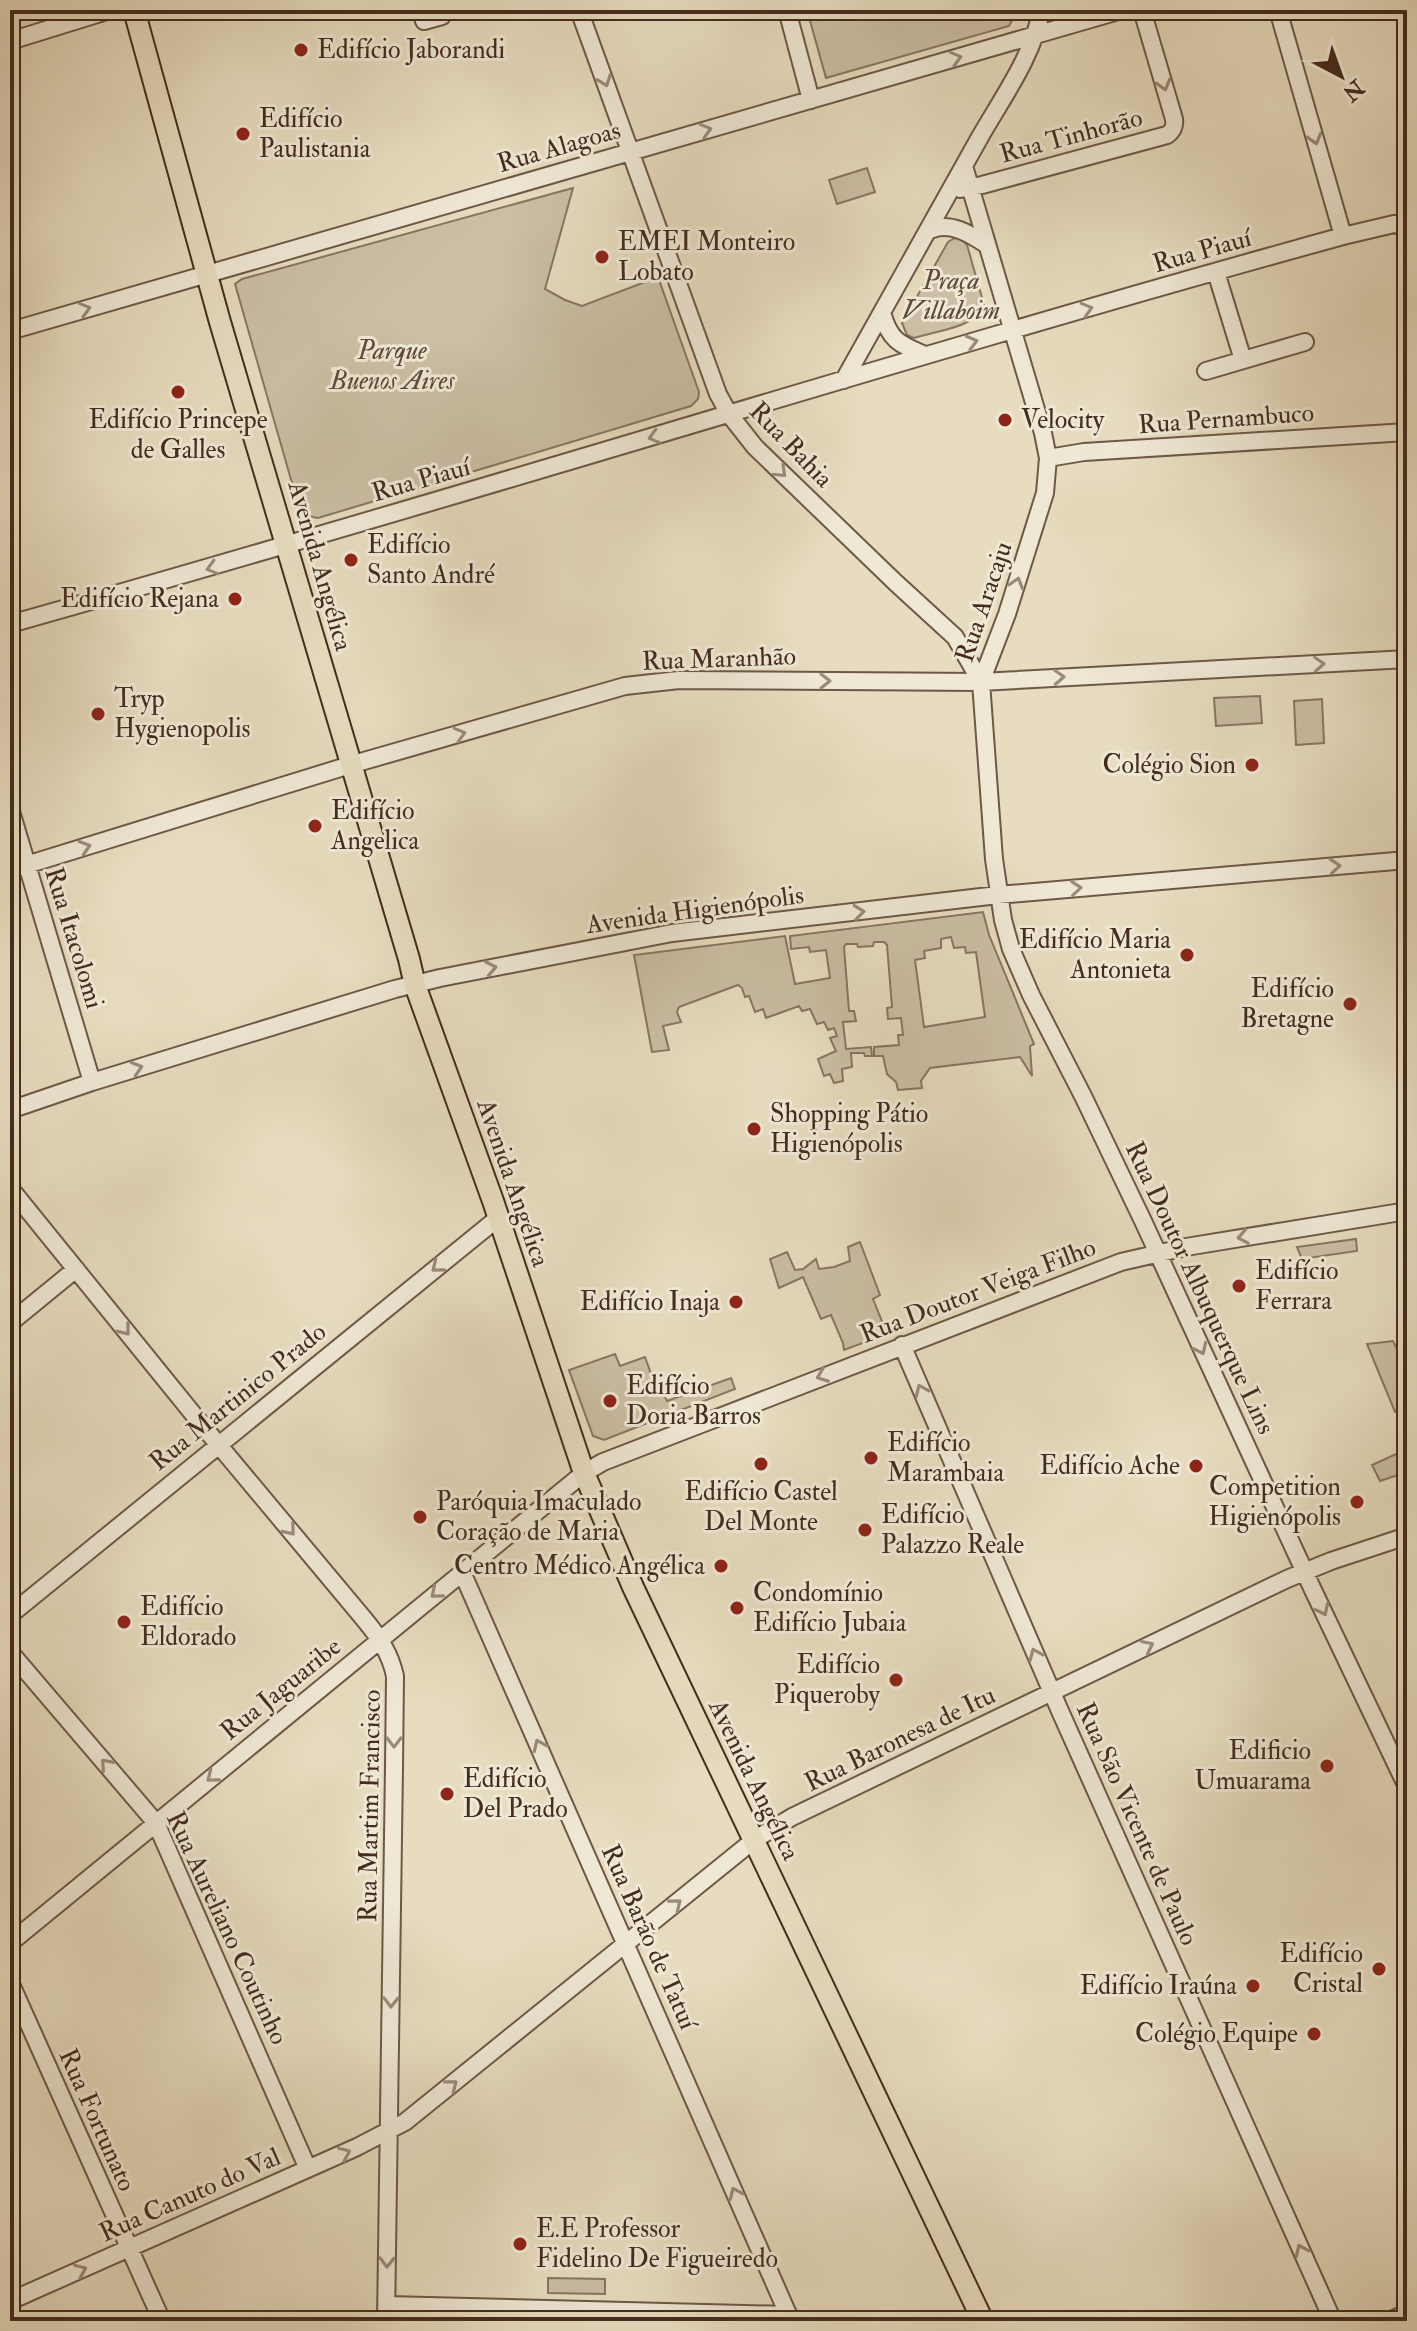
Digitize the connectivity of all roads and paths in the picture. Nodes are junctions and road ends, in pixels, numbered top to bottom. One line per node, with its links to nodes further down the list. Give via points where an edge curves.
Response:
1 (110, 10): 12 (street)
2 (134, 10): 23 (main road, Avenida Angélica)
3 (421, 10): 10 (street, via 424,21)
4 (579, 10): 14 (street, Rua Bahia, one-way to 14)
5 (787, 10): 13 (street)
6 (1041, 10): 11 (street)
7 (1122, 10): 11 (street, Rua Alagoas)
8 (1142, 10): 16 (street, Rua Tinhorão, one-way to 16, via 1174,119 1171,132)
9 (1278, 10): 20 (street, one-way to 20)
10 (442, 16)
11 (1033, 37): 13 (street, Rua Alagoas, one-way to 11); 15 (street)
12 (10, 41)
13 (811, 100): 14 (street, Rua Alagoas, one-way to 13)
14 (631, 152): 23 (street, Rua Alagoas); 32 (street, Rua Bahia)
15 (964, 166): 16 (street); 17 (street)
16 (971, 188): 17 (street, Rua Tinhorão); 21 (street)
17 (952, 189): 19 (street)
18 (1407, 226): 20 (street, Rua Piauí)
19 (930, 230): 21 (street, via 952,228); 24 (street)
20 (1343, 236): 22 (street, Rua Piauí)
21 (987, 245): 25 (street)
22 (1216, 272): 25 (street, Rua Piauí, one-way to 22); 29 (street)
23 (207, 273): 26 (street, Rua Alagoas, one-way to 23); 35 (main road, Avenida Angélica)
24 (882, 312): 28 (street, via 895,340); 31 (street)
25 (1012, 330): 28 (street, one-way to 25); 34 (street, Rua Aracaju)
26 (10, 331)
27 (1305, 342): 29 (street)
28 (925, 355): 31 (street, Rua Piauí)
29 (1243, 360): 30 (street)
30 (1206, 371)
31 (844, 380): 32 (street, Rua Piauí)
32 (729, 414): 35 (street, Rua Piauí, one-way to 35); 38 (street, Rua Bahia, one-way to 38, via 755,447 955,637)
33 (1407, 432): 34 (street, Rua Pernambuco)
34 (1048, 458): 38 (street, Rua Aracaju, one-way to 34, via 1045,493)
35 (286, 545): 36 (street, Rua Piauí, one-way to 36); 39 (main road, Avenida Angélica)
36 (10, 624)
37 (1407, 659): 38 (street, Rua Maranhão, one-way to 37)
38 (981, 682): 39 (street, Rua Maranhão, one-way to 38, via 625,686 679,680); 44 (street, Rua Aracaju)
39 (350, 765): 42 (street, Rua Maranhão, one-way to 39); 45 (main road, Avenida Angélica)
40 (10, 808): 42 (street, Rua Itacolomi)
41 (1407, 860): 44 (street, Avenida Higienópolis, one-way to 41)
42 (27, 864): 43 (street, Rua Maranhão); 46 (street, Rua Itacolomi)
43 (10, 870)
44 (998, 895): 45 (street, Avenida Higienópolis, one-way to 44, via 638,938); 51 (street, Rua Doutor Albuquerque Lins, via 1011,949 1031,995)
45 (415, 985): 46 (street, Avenida Higienópolis, one-way to 45); 50 (main road, Avenida Angélica)
46 (92, 1082): 47 (street, Avenida Higienópolis)
47 (10, 1110)
48 (10, 1188): 52 (street, Rua Martim Francisco)
49 (1407, 1211): 51 (street, Rua Doutor Veiga Filho, one-way to 51)
50 (498, 1218): 55 (street, Rua Martinico Prado, one-way to 55); 56 (main road, Avenida Angélica)
51 (1158, 1253): 54 (street, Rua Doutor Veiga Filho, via 1121,1262); 59 (street, Rua Doutor Albuquerque Lins, one-way to 59)
52 (76, 1269): 53 (street); 55 (street, Rua Martim Francisco, one-way to 55)
53 (10, 1323)
54 (902, 1345): 56 (street, Rua Doutor Veiga Filho, one-way to 56); 63 (street, Rua São Vicente de Paulo, one-way to 54)
55 (218, 1444): 60 (street, Rua Martinico Prado); 61 (street, Rua Martim Francisco, one-way to 61)
56 (584, 1473): 58 (street, Rua Jaguaribe); 66 (main road, Avenida Angélica)
57 (1407, 1536): 59 (street, Rua Baronesa de Itu)
58 (462, 1572): 61 (street, Rua Jaguaribe, one-way to 61); 68 (street, Rua Barão de Tatuí, one-way to 58)
59 (1305, 1572): 63 (street, Rua Baronesa de Itu, one-way to 59); 64 (street, Rua Doutor Albuquerque Lins, one-way to 64)
60 (10, 1615)
61 (380, 1639): 65 (street, Rua Jaguaribe, one-way to 65); 70 (street, Rua Martim Francisco, one-way to 70, via 395,1676)
62 (10, 1652): 65 (street, Rua Aureliano Coutinho, one-way to 62)
63 (1052, 1692): 66 (street, Rua Baronesa de Itu); 79 (street, Rua São Vicente de Paulo, one-way to 63)
64 (1407, 1787)
65 (156, 1823): 67 (street, Rua Jaguaribe); 71 (street, Rua Aureliano Coutinho)
66 (754, 1840): 68 (street, Rua Baronesa de Itu, one-way to 66); 78 (main road, Avenida Angélica)
67 (10, 1943)
68 (626, 1945): 70 (street, Rua Baronesa de Itu, one-way to 68); 76 (street, Rua Barão de Tatuí, one-way to 68)
69 (10, 1982): 72 (street, Rua Fortunato)
70 (389, 2131): 71 (street, Rua Canuto do Val, one-way to 70); 74 (street, Rua Martim Francisco, one-way to 74)
71 (308, 2169): 72 (street, Rua Canuto do Val)
72 (129, 2249): 73 (street, Rua Canuto do Val, one-way to 72); 77 (street, Rua Fortunato)
73 (10, 2301)
74 (386, 2313): 76 (street)
75 (1407, 2313): 80 (street)
76 (790, 2318)
77 (162, 2321)
78 (983, 2321)
79 (1333, 2321)
80 (1389, 2321)

